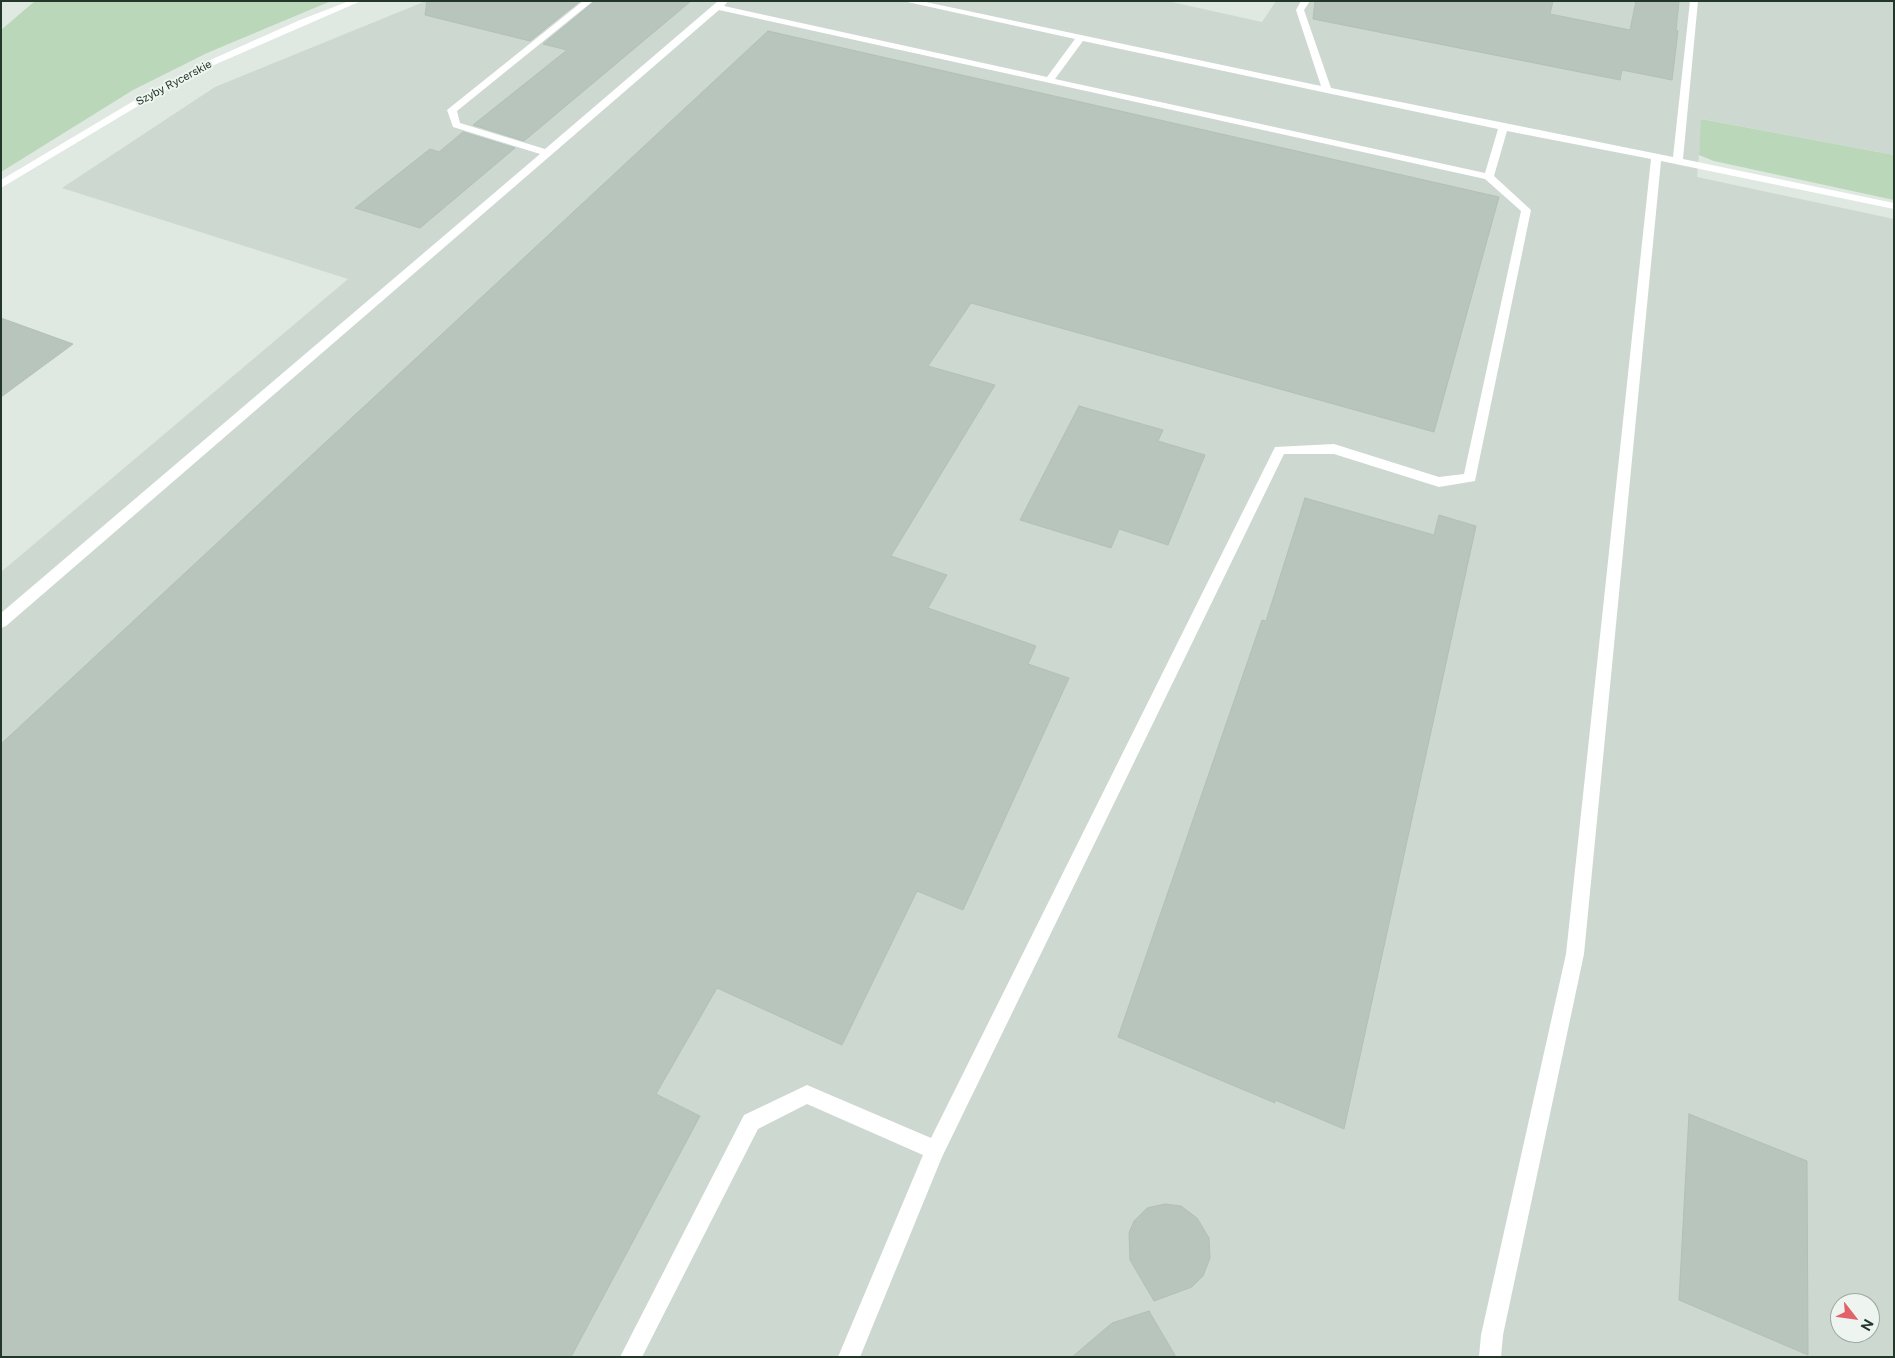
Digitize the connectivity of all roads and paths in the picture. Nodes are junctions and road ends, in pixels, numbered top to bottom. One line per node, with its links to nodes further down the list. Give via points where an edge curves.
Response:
1 (357, 1): 15 (street, Szyby Rycerskie, via 202,68 150,95)
2 (589, 1): 11 (street, via 452,110 456,125)
3 (907, 1): 7 (street)
4 (1306, 1): 9 (street, via 1300,10)
5 (1694, 1): 13 (street)
6 (720, 4): 8 (street); 11 (street)
7 (1080, 38): 8 (street); 9 (street)
8 (1049, 81): 14 (street)
9 (1327, 90): 10 (street)
10 (1503, 127): 12 (street); 14 (street)
11 (547, 153): 17 (street)
12 (1656, 157): 13 (street); 21 (street, via 1575,954)
13 (1678, 161): 16 (street)
14 (1489, 177): 18 (street, via 1526,210 1470,478 1439,482 1334,449 1280,450)
15 (1, 185)
16 (1894, 206)
17 (1, 622)
18 (935, 1150): 19 (street, via 807,1094 751,1122); 20 (street)
19 (631, 1357)
20 (849, 1357)
21 (1490, 1357)

